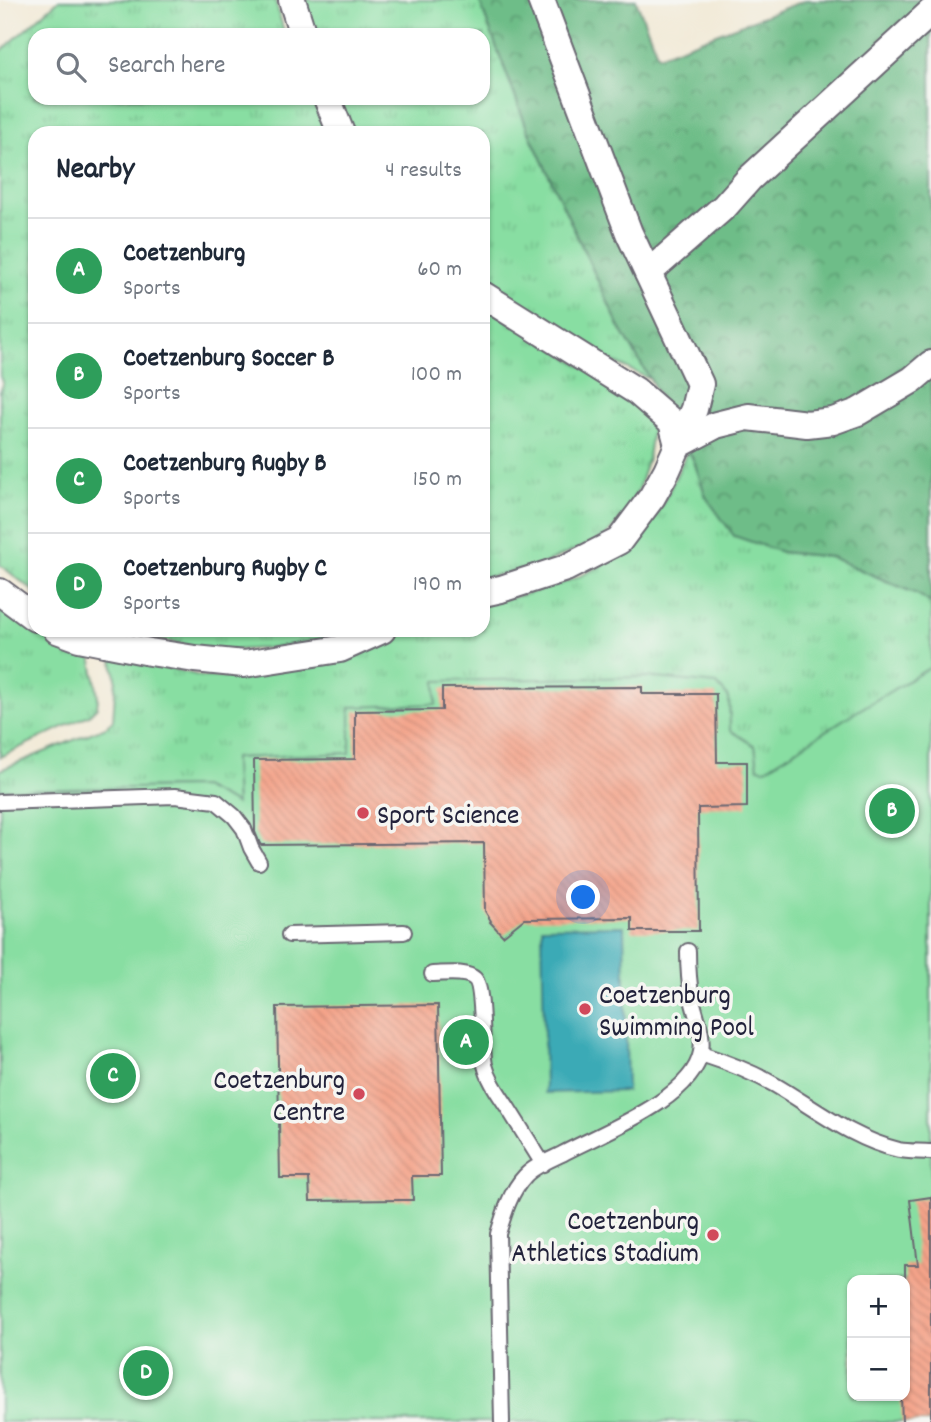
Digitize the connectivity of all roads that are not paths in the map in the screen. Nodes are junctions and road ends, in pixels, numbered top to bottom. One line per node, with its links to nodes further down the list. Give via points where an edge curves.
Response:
1 (292, 0): 4 (street)
2 (541, 0): 7 (street)
3 (931, 12): 7 (street)
4 (301, 28)
5 (330, 105): 6 (street)
6 (338, 126)
7 (648, 274): 10 (street, via 700,384)
8 (490, 299): 10 (street, via 636,391 672,422)
9 (931, 364): 10 (street, via 858,412 833,421 807,425 748,417 716,425)
10 (678, 445): 11 (street, via 652,498 619,541 566,568)
11 (490, 591)
12 (0, 592): 13 (street)
13 (28, 613)
14 (76, 637): 15 (street, via 244,664 340,649)
15 (367, 637)
16 (0, 802): 17 (lane, via 175,796 216,801 239,823)
17 (259, 862)
18 (404, 932): 19 (lane)
19 (289, 935)
20 (688, 951): 22 (lane)
21 (432, 974): 24 (lane, via 467,975 477,982 481,1040 491,1082)
22 (701, 1054): 23 (lane, via 774,1085 867,1140 901,1150); 24 (lane, via 687,1079 667,1098)
23 (931, 1152)
24 (543, 1164): 25 (lane, via 526,1175 513,1192 498,1234)
25 (502, 1422)

